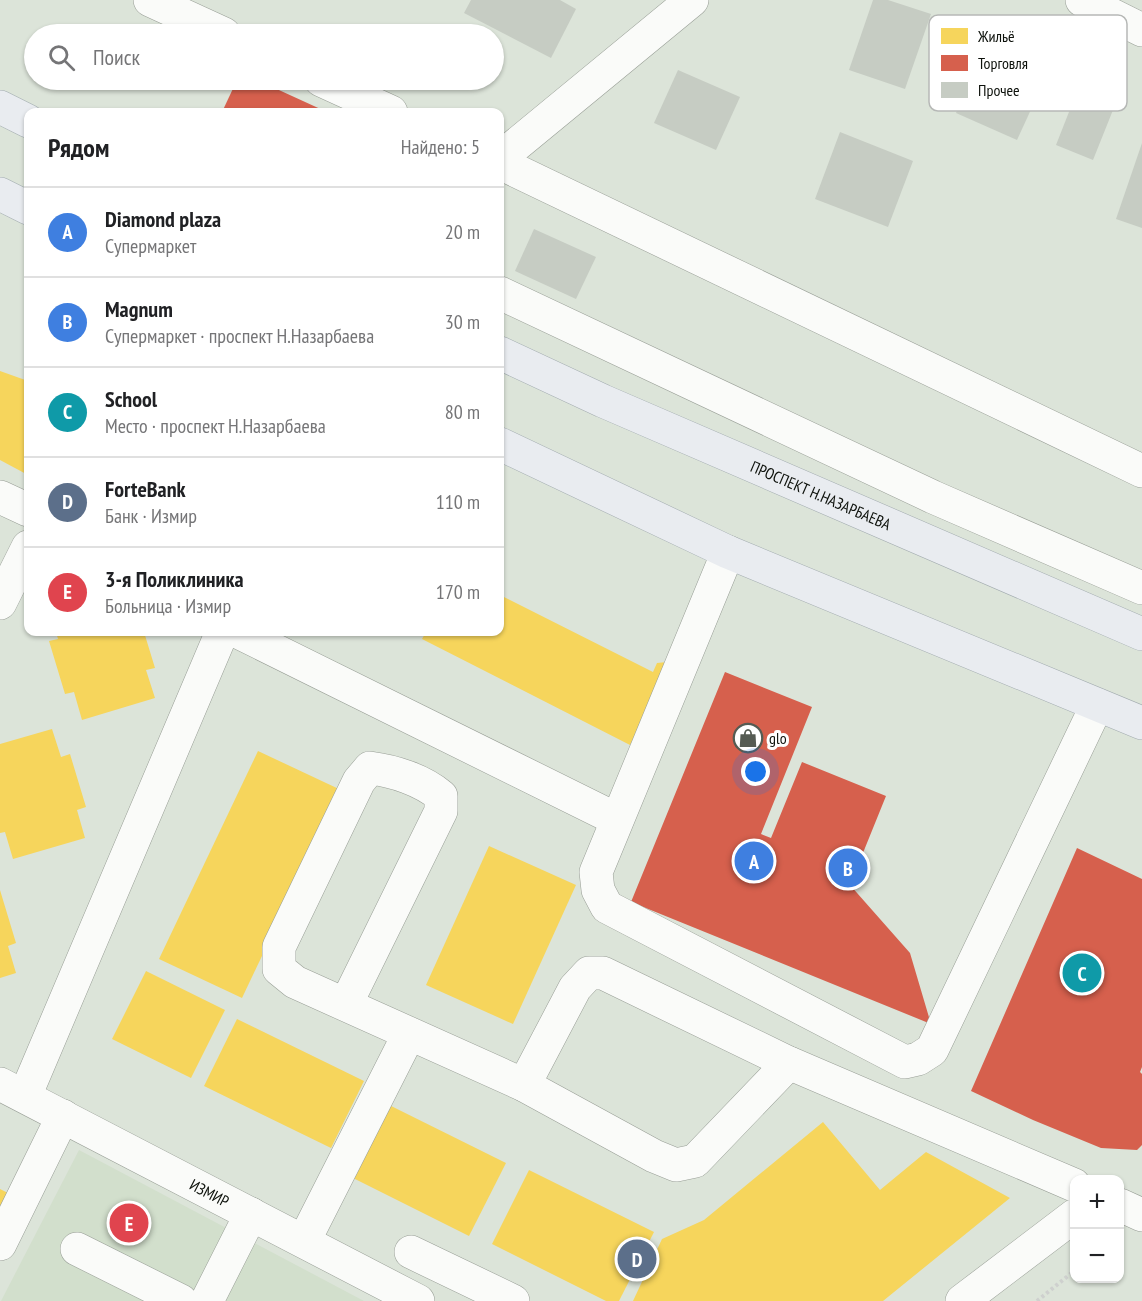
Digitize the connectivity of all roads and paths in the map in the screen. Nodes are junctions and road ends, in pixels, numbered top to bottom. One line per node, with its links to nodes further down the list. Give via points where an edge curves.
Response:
1 (150, 0): 6 (street)
2 (1082, 0): 4 (street)
3 (676, 4): 12 (street)
4 (1112, 15)
5 (1127, 22): 7 (street)
6 (202, 24)
7 (1142, 30)
8 (343, 90): 10 (street)
9 (0, 107): 11 (main road)
10 (382, 108)
11 (24, 119)
12 (504, 154)
13 (504, 165): 19 (street)
14 (0, 194): 15 (main road)
15 (24, 206)
16 (504, 295): 24 (street, via 933,497)
17 (504, 355): 26 (main road, ПРОСПЕКТ Н.НАЗАРБАЕВА)
18 (504, 446): 22 (main road)
19 (1142, 471)
20 (0, 497): 21 (street)
21 (24, 508)
22 (728, 552): 29 (main road); 31 (street)
23 (24, 555): 25 (street)
24 (1142, 588)
25 (0, 603)
26 (1142, 634)
27 (220, 636): 36 (street)
28 (246, 636): 31 (street)
29 (1097, 705): 30 (main road); 31 (street, via 932,1050 918,1059 905,1062 608,907 598,890 596,872)
30 (1142, 723)
31 (616, 819)
32 (346, 1004): 32 (street, via 296,982 279,969 279,947 359,781 370,768 385,770 430,787 441,796 441,811); 33 (street)
33 (409, 1034): 35 (street); 43 (street)
34 (789, 1064): 35 (street, via 696,1161 676,1166); 35 (street, via 603,973 589,973 575,988); 38 (street)
35 (524, 1085)
36 (13, 1090): 37 (street, ИЗМИР)
37 (63, 1116): 40 (street, ИЗМИР); 44 (street)
38 (1070, 1183)
39 (1124, 1207): 41 (street)
40 (251, 1214): 43 (street, ИЗМИР); 49 (street)
41 (1142, 1215)
42 (1070, 1219): 52 (street)
43 (304, 1241): 50 (street, ИЗМИР)
44 (0, 1244)
45 (77, 1249): 48 (street)
46 (411, 1252): 51 (street)
47 (1070, 1274): 53 (path)
48 (181, 1301)
49 (207, 1301)
50 (418, 1301)
51 (513, 1301)
52 (962, 1301)
53 (1038, 1301)

